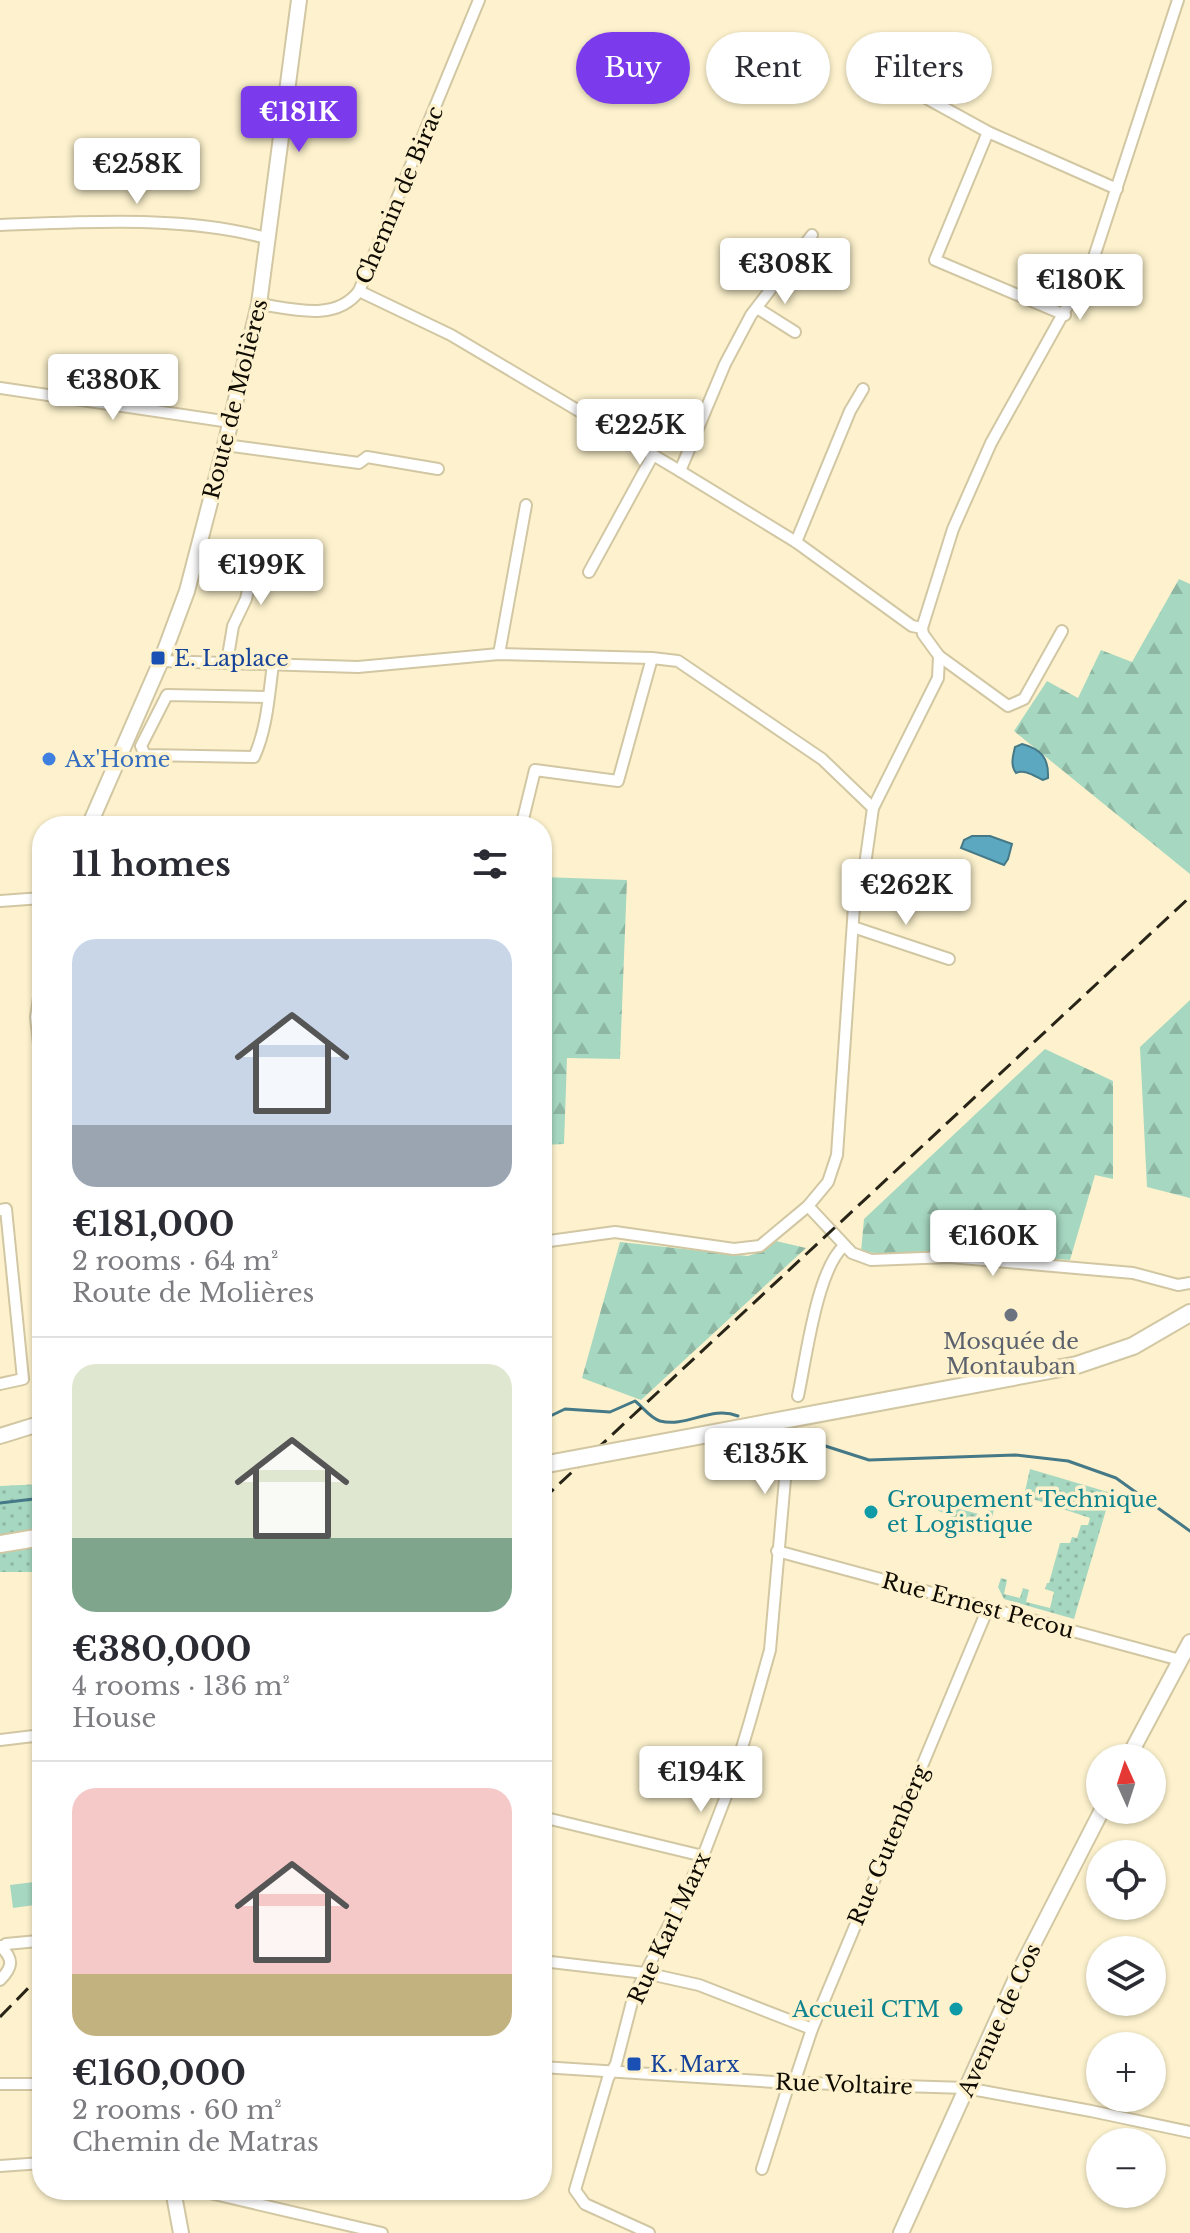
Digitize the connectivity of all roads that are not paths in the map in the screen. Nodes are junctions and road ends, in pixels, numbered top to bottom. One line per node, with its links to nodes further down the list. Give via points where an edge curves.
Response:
1 (299, 0): 9 (main road, Route de Molières)
2 (479, 0): 10 (street, Chemin de Birac)
3 (1178, 0): 6 (street)
4 (937, 104): 5 (street)
5 (988, 132): 6 (street); 13 (street, via 935,260)
6 (1117, 189): 13 (street, via 1093,260)
7 (0, 225): 9 (street, via 195,226)
8 (812, 235): 12 (street)
9 (269, 239): 11 (main road, Route de Molières)
10 (359, 291): 11 (street, Chemin de Birac, via 334,310); 19 (street, via 451,335)
11 (259, 304): 17 (main road, Route de Molières)
12 (757, 308): 14 (street); 21 (street, via 725,364)
13 (1065, 315): 26 (street, via 991,443 953,529)
14 (795, 332)
15 (0, 388): 17 (street)
16 (863, 389): 23 (street)
17 (230, 422): 18 (main road, Route de Molières)
18 (225, 445): 20 (street); 31 (main road, Route de Molières, via 187,591)
19 (653, 455): 21 (street); 25 (street)
20 (438, 469)
21 (680, 471): 23 (street)
22 (526, 505): 28 (street)
23 (796, 542): 26 (street)
24 (254, 547): 32 (street, via 249,587 233,626)
25 (589, 572)
26 (922, 628): 29 (street)
27 (1062, 631): 29 (street, via 1024,699 1008,706)
28 (499, 654): 30 (street); 33 (street, via 358,667)
29 (939, 656): 35 (street, via 938,678)
30 (652, 658): 35 (street, via 686,665 822,759); 37 (street, via 618,781 535,770)
31 (161, 661): 32 (street); 36 (main road, Route de Molières)
32 (227, 662): 33 (street)
33 (273, 664): 34 (street)
34 (268, 697): 34 (street, via 254,757 145,755 141,746 167,695)
35 (873, 808): 40 (street)
36 (93, 816)
37 (524, 816)
38 (32, 899): 39 (street)
39 (0, 901)
40 (853, 927): 41 (street); 42 (street, via 837,1155 828,1182)
41 (949, 959)
42 (808, 1206): 44 (street, via 753,1248 615,1232); 45 (street)
43 (0, 1210): 48 (street, via 6,1209 23,1379)
44 (552, 1241)
45 (844, 1246): 46 (street, via 871,1260 950,1257); 49 (street, via 826,1272)
46 (1190, 1283)
47 (1190, 1313): 53 (main road, bridge, via 1133,1346 1077,1365)
48 (0, 1384)
49 (798, 1396)
50 (32, 1426): 51 (main road)
51 (0, 1436)
52 (788, 1445): 56 (street, Rue Karl Marx)
53 (552, 1463)
54 (32, 1541): 55 (main road)
55 (0, 1544)
56 (777, 1551): 57 (street, Rue Ernest Pecou); 65 (street, Rue Karl Marx, via 770,1650 733,1778)
57 (988, 1608): 59 (street, Rue Ernest Pecou); 71 (street, Rue Gutenberg)
58 (1190, 1642): 59 (main road)
59 (1180, 1660): 62 (main road)
60 (32, 1736): 61 (street)
61 (0, 1740)
62 (1135, 1744)
63 (552, 1819): 65 (street)
64 (1095, 1824): 77 (main road, Avenue de Cos)
65 (703, 1856): 69 (street, Rue Karl Marx)
66 (32, 1942): 67 (street)
67 (1, 1947): 70 (street, via 10,1955 11,1969)
68 (552, 1962): 69 (street)
69 (645, 1973): 71 (street, via 699,1985); 73 (street, Rue Karl Marx)
70 (0, 1980)
71 (812, 2029): 74 (street, Rue Gutenberg)
72 (552, 2068): 73 (street, Rue Voltaire)
73 (612, 2072): 74 (street, Rue Voltaire); 86 (street, Rue Karl Marx, via 575,2190 585,2204)
74 (792, 2083): 77 (street, Rue Voltaire); 81 (street, Rue Gutenberg)
75 (0, 2084): 76 (street)
76 (32, 2084)
77 (966, 2088): 78 (street, Rue Voltaire); 87 (main road, Avenue de Cos)
78 (1190, 2132)
79 (32, 2164): 80 (street)
80 (0, 2166)
81 (762, 2169)
82 (175, 2200): 84 (main road)
83 (240, 2200): 85 (street)
84 (181, 2233)
85 (382, 2233)
86 (649, 2233)
87 (901, 2233)

